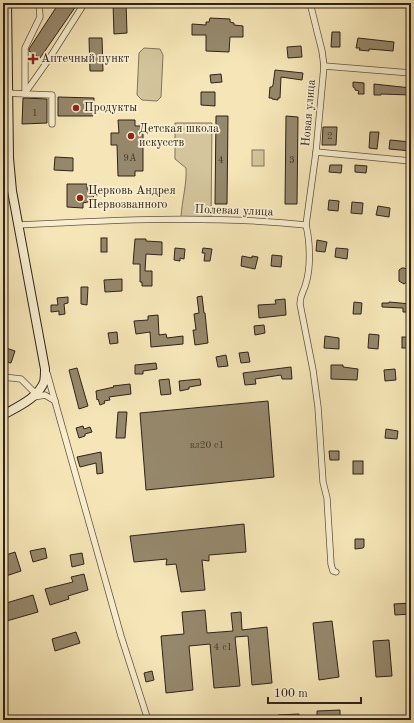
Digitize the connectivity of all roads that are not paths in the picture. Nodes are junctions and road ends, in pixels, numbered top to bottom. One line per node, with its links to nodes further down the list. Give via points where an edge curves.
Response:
1 (7, 3): 5 (main road)
2 (39, 3): 9 (street, via 40,17 25,48)
3 (310, 3): 6 (street, Новая улица)
4 (82, 6): 9 (street)
5 (5, 31): 8 (main road)
6 (324, 66): 7 (street); 11 (street, Новая улица)
7 (411, 73)
8 (8, 94): 9 (street); 13 (main road, via 9,158)
9 (25, 94): 10 (street, via 52,95)
10 (52, 124)
11 (316, 152): 12 (street); 14 (street, Новая улица)
12 (411, 161)
13 (18, 225): 14 (street, Полевая улица, via 165,220); 15 (main road)
14 (306, 225): 20 (street, Новая улица, via 309,260 300,304 318,407 323,482 328,498 331,564 333,571)
15 (45, 369): 17 (main road, via 44,381); 18 (street)
16 (3, 377): 17 (street, via 21,379)
17 (34, 395): 18 (street, via 45,395); 19 (main road)
18 (55, 402): 21 (street, via 121,636)
19 (3, 415)
20 (336, 572)
21 (148, 720)

